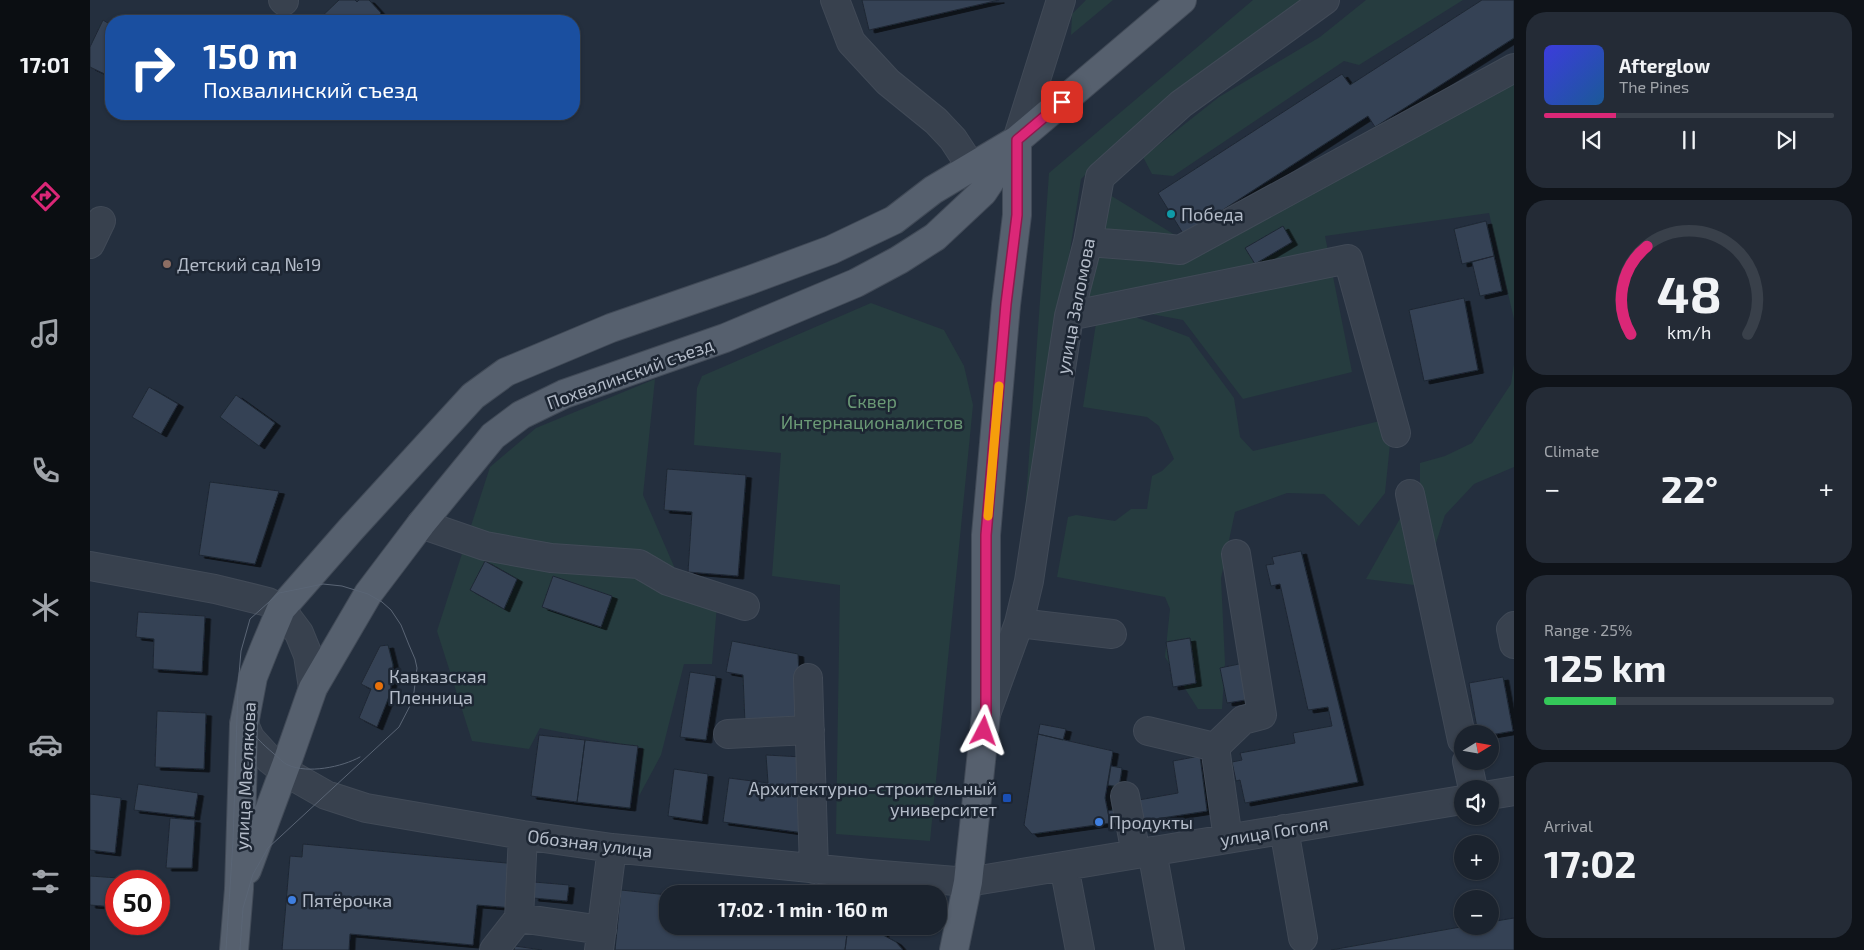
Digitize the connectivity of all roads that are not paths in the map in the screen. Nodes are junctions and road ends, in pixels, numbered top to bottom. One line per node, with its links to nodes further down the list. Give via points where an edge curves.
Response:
1 (835, 0): 7 (street, via 851,42 888,82 936,121 953,139)
2 (1061, 0): 6 (street)
3 (1182, 0): 6 (main road, Похвалинский съезд)
4 (1325, 0): 8 (street, улица Заломова, via 1181,104 1100,177)
5 (1514, 68): 8 (street, via 1180,250)
6 (1017, 140): 7 (main road, Похвалинский съезд); 12 (main road, Похвалинский съезд, via 983,192 935,237 899,260 856,283 733,334 564,394 521,415 493,436); 23 (main road, via 1017,215 986,535)
7 (972, 168): 16 (main road, Похвалинский съезд, via 933,190 894,220 831,250 611,328 506,372 473,396)
8 (1088, 242): 9 (street, улица Заломова)
9 (1069, 316): 10 (street, via 1348,258); 17 (street, улица Заломова, via 1029,581)
10 (1396, 433)
11 (1410, 494): 25 (street)
12 (421, 524): 15 (street, via 485,546 551,558 639,564 668,581); 22 (main road, Похвалинский съезд, via 368,594)
13 (1236, 554): 29 (street, via 1262,716 1243,720)
14 (90, 566): 16 (street, via 215,589 268,602)
15 (745, 606)
16 (281, 609): 22 (street, via 299,633 308,655); 24 (main road, улица Маслякова, via 252,677)
17 (1019, 623): 19 (street); 23 (street, улица Заломова)
18 (1514, 626): 20 (street, via 1511,628)
19 (1112, 634)
20 (1514, 644)
21 (808, 678): 26 (street)
22 (313, 688): 30 (main road, улица Маслякова)
23 (986, 714): 42 (main road)
24 (244, 724): 30 (street, Обозная улица, via 250,738); 43 (main road, улица Маслякова)
25 (1459, 725)
26 (810, 730): 28 (street); 41 (street)
27 (1148, 731): 29 (street)
28 (728, 734)
29 (1215, 747): 37 (street)
30 (284, 771): 36 (street, Обозная улица, via 326,795 366,808); 43 (main road, улица Маслякова)
31 (1514, 791): 32 (street)
32 (1499, 794)
33 (1125, 796): 39 (street)
34 (1454, 801): 35 (street, улица Гоголя)
35 (1284, 829): 37 (street, улица Гоголя); 45 (street)
36 (524, 835): 38 (street, Обозная улица); 44 (street)
37 (1228, 839): 39 (street, улица Гоголя)
38 (612, 848): 41 (street, Обозная улица); 46 (street)
39 (1144, 853): 40 (street, улица Гоголя); 51 (street)
40 (1064, 866): 42 (street, улица Гоголя); 47 (street)
41 (814, 869): 42 (street, Обозная улица)
42 (968, 882): 50 (main road)
43 (239, 889): 48 (main road, улица Маслякова)
44 (519, 918): 46 (street); 49 (street)
45 (1303, 938)
46 (601, 940)
47 (1075, 948)
48 (234, 950)
49 (494, 950)
50 (954, 950)
51 (1170, 950)

